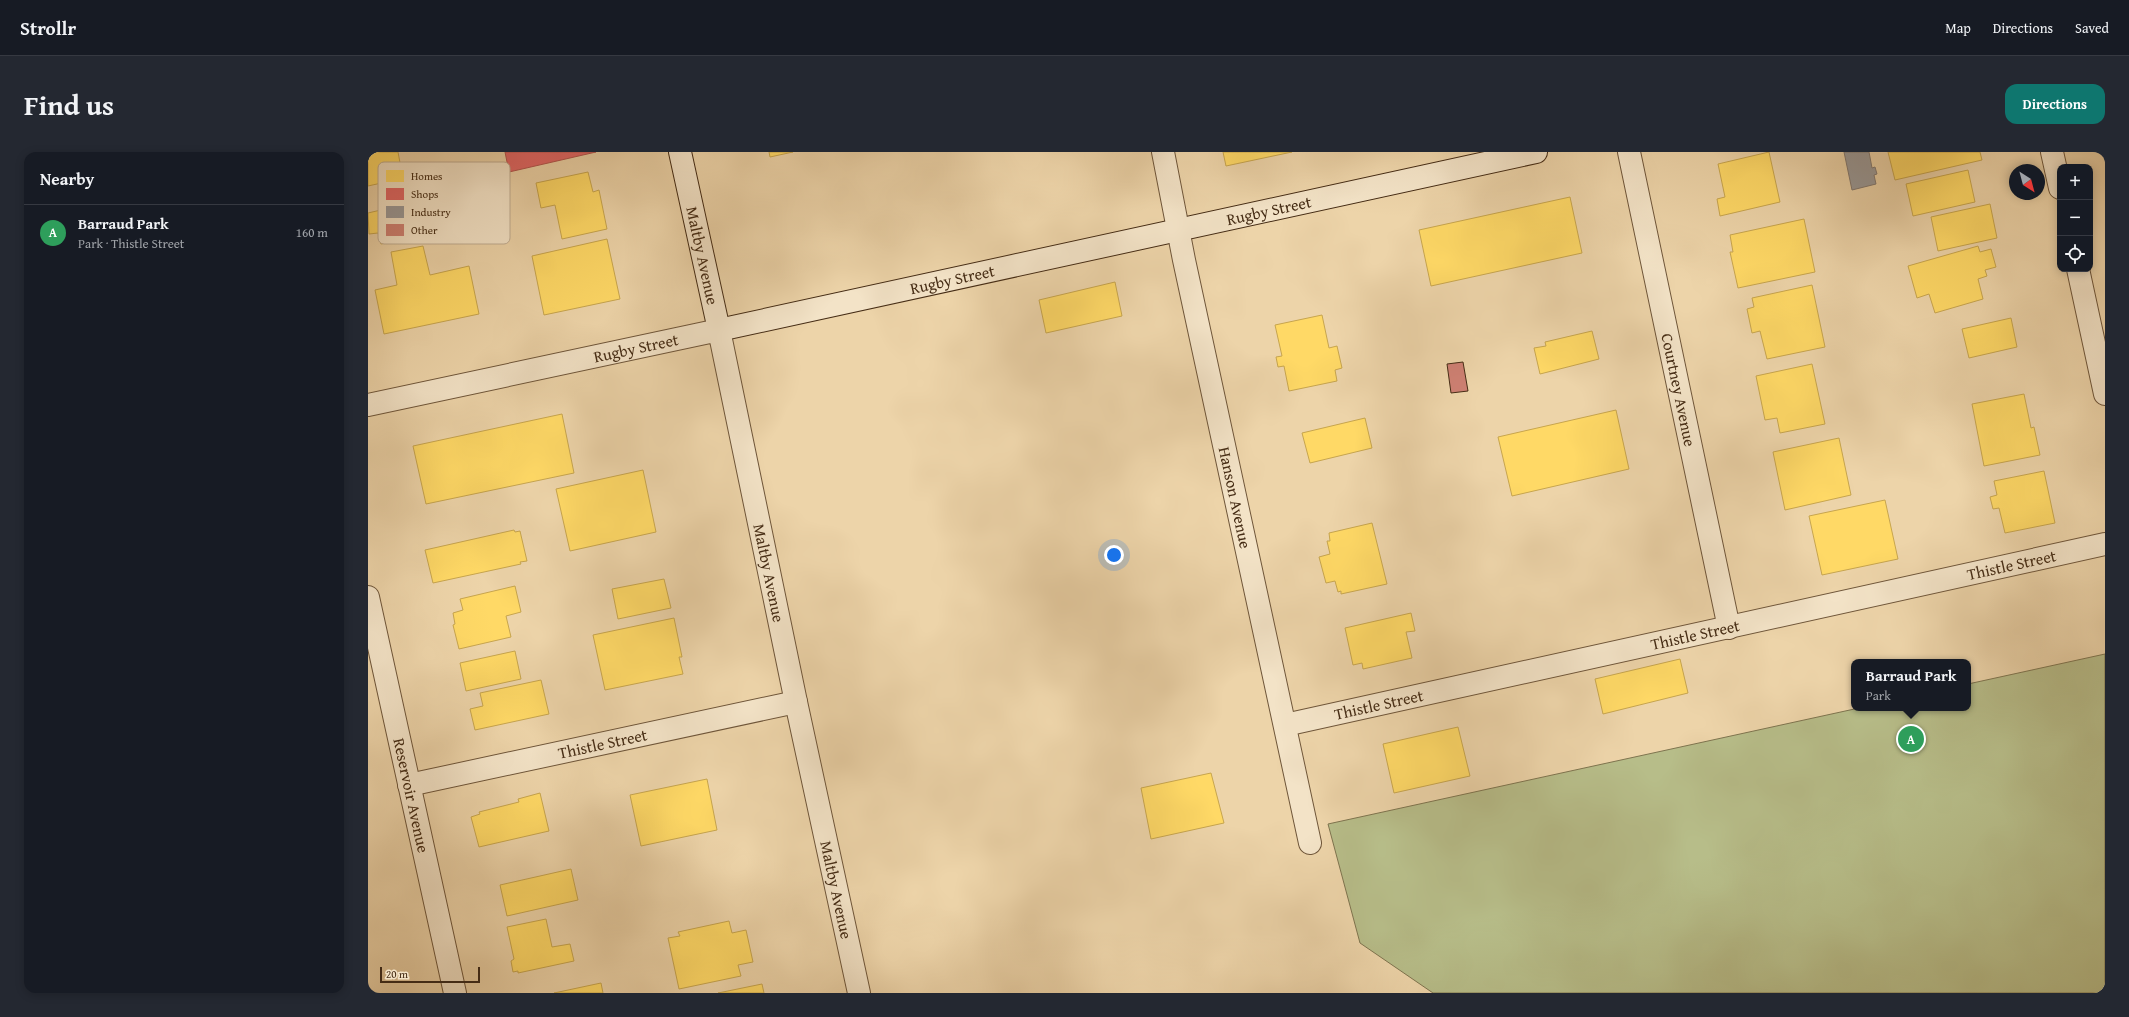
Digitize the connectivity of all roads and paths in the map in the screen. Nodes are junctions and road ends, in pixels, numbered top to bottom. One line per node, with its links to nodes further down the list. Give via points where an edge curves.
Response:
1 (680, 152): 9 (street, Maltby Avenue)
2 (1163, 152): 7 (street, Hanson Avenue)
3 (1536, 152): 7 (street, Rugby Street)
4 (1629, 152): 14 (street, Courtney Avenue)
5 (2052, 152): 6 (street)
6 (2057, 174)
7 (1178, 229): 9 (street, Rugby Street); 16 (street, Hanson Avenue)
8 (2079, 272): 10 (street)
9 (719, 330): 11 (street, Rugby Street); 15 (street, Maltby Avenue)
10 (2105, 394)
11 (368, 405)
12 (2105, 544): 14 (street, Thistle Street)
13 (368, 597): 17 (street, Reservoir Avenue)
14 (1729, 628): 16 (street, Thistle Street)
15 (796, 702): 17 (street, Thistle Street); 20 (street, Maltby Avenue)
16 (1285, 725): 18 (street, Hanson Avenue)
17 (409, 785): 19 (street, Reservoir Avenue)
18 (1310, 843)
19 (455, 993)
20 (859, 993)

